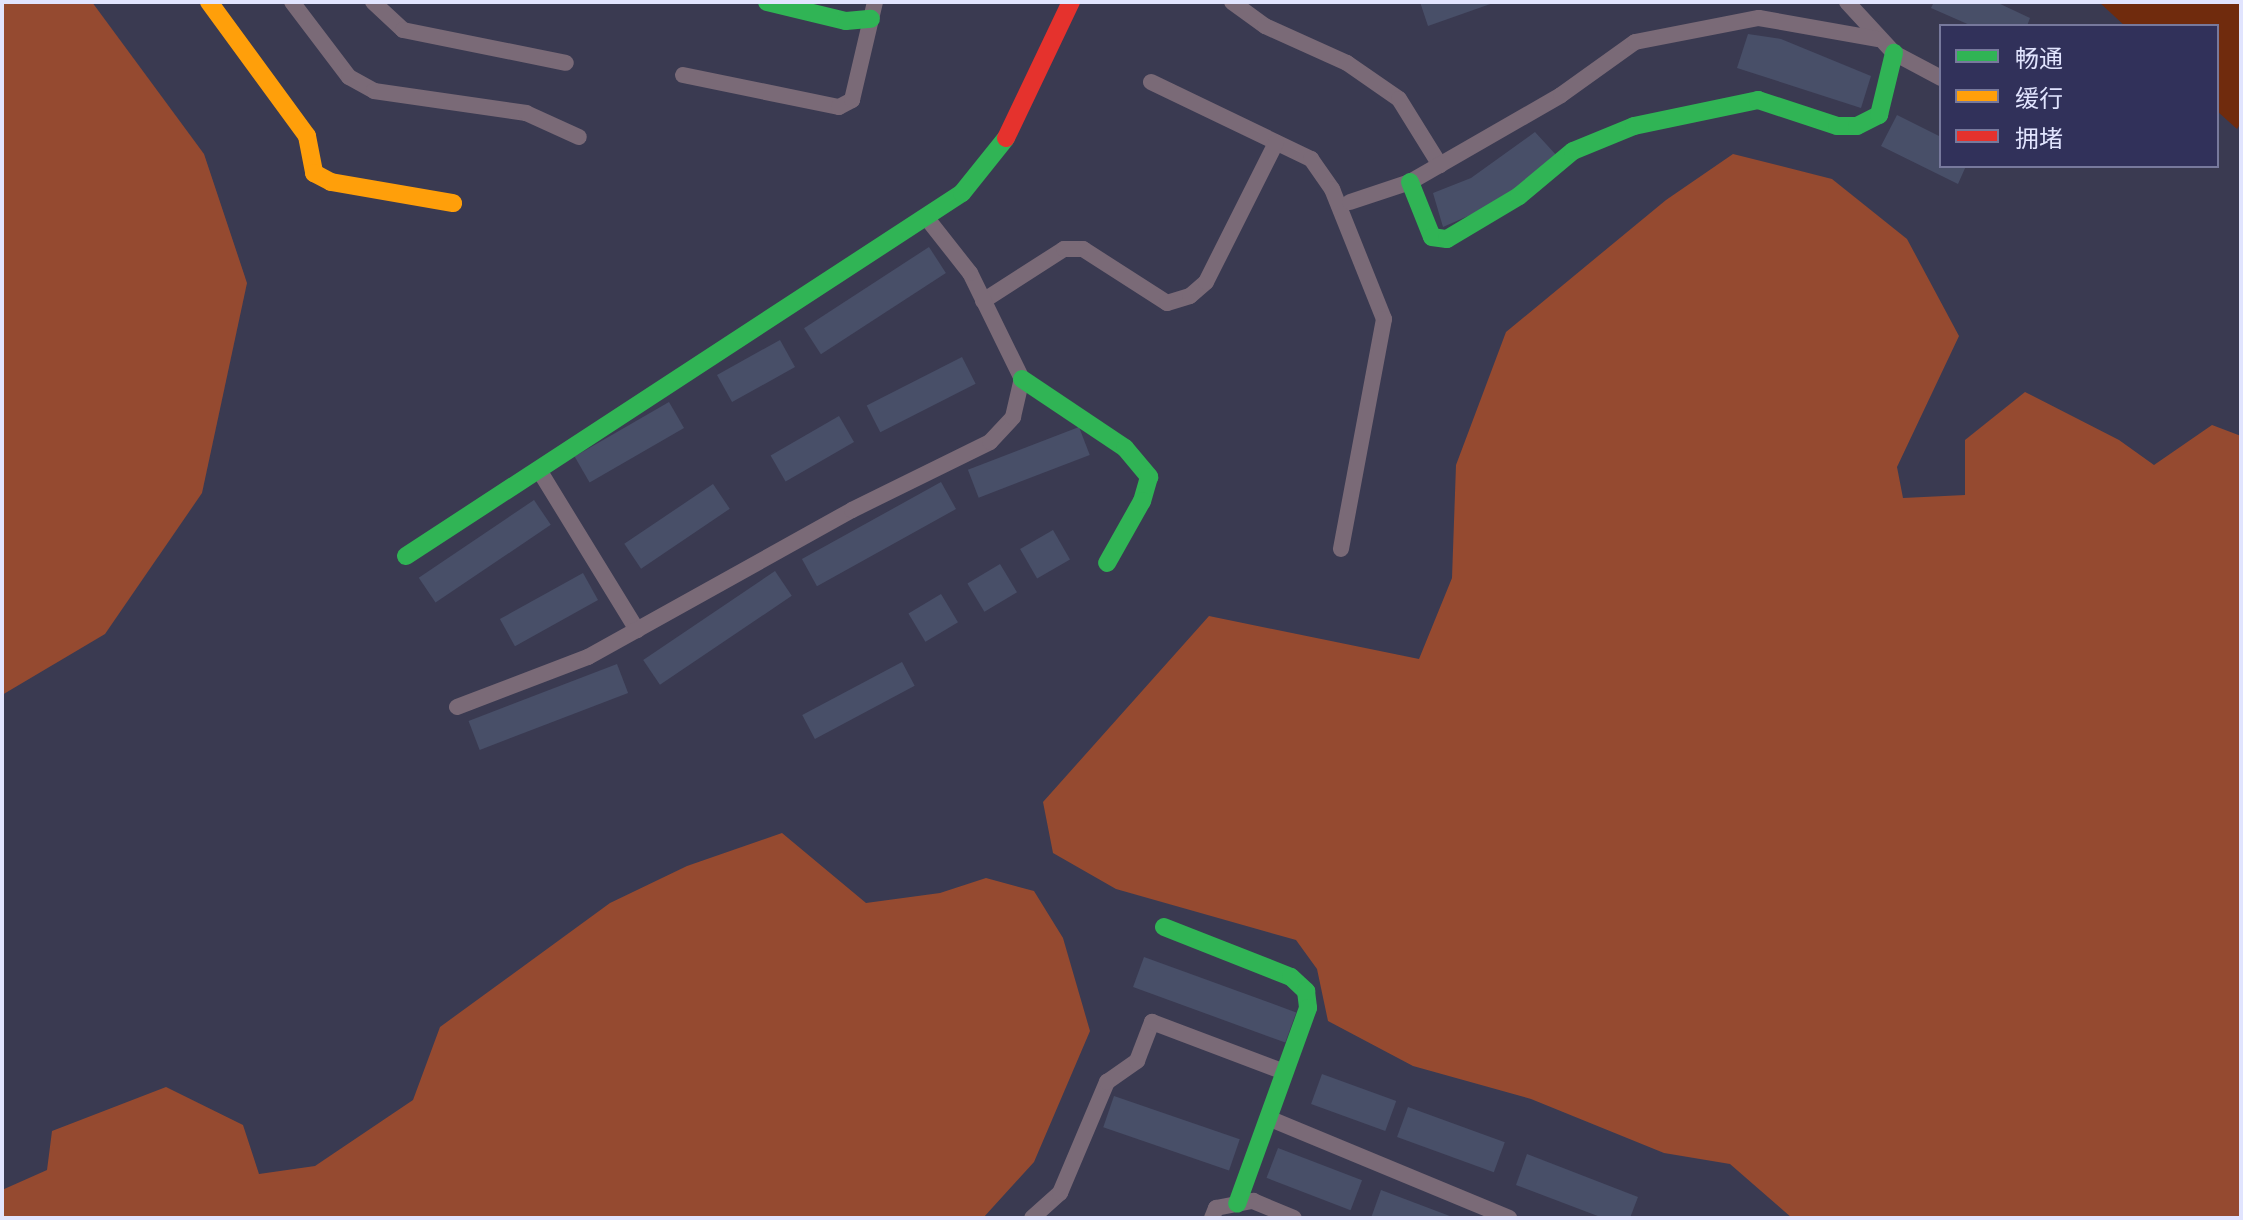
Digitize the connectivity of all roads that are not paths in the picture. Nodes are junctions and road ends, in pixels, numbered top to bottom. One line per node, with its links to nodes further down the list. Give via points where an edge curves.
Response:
1 (209, 2): 20 (street, via 307,136 314,173 331,182)
2 (292, 2): 15 (street, via 349,77 374,91 526,113)
3 (373, 2): 11 (street, via 403,30)
4 (767, 2): 8 (street, via 846,21)
5 (1071, 2): 21 (street, via 1000,151 962,193)
6 (1232, 2): 17 (street, via 1265,26 1347,63 1399,99)
7 (1847, 2): 9 (street)
8 (873, 10): 12 (street, via 852,100 839,107)
9 (1878, 39): 10 (street); 17 (street, via 1759,18 1635,42 1561,95)
10 (1894, 53): 13 (street); 18 (street, via 1879,115 1857,126 1837,126 1758,100 1634,126 1573,151 1519,196 1447,239 1432,237)
11 (566, 63)
12 (683, 75)
13 (1939, 77)
14 (1151, 82): 16 (street)
15 (579, 137)
16 (1276, 143): 22 (street, via 1206,282 1190,296 1167,303 1083,249 1064,249); 25 (street, via 1311,159 1332,189 1384,319)
17 (1440, 165): 18 (street)
18 (1410, 182): 19 (street)
19 (1350, 202)
20 (453, 203)
21 (926, 217): 22 (street, via 970,273); 24 (street)
22 (983, 301): 23 (street)
23 (1022, 379): 27 (street, via 1125,448 1149,477 1142,501); 28 (street, via 1013,417 990,442 852,510)
24 (539, 470): 26 (street); 28 (street)
25 (1341, 549)
26 (406, 556)
27 (1107, 563)
28 (637, 630): 29 (street, via 588,657)
29 (457, 707)
30 (1164, 927): 31 (street, via 1291,977 1306,991 1308,1008)
31 (1284, 1072): 32 (street); 34 (street, via 1152,1022 1137,1061 1107,1082 1060,1193)
32 (1268, 1118): 33 (street); 37 (street)
33 (1237, 1204): 35 (street, via 1216,1208); 36 (street, via 1253,1201)
34 (1032, 1218)
35 (1212, 1218)
36 (1294, 1218)
37 (1509, 1218)

